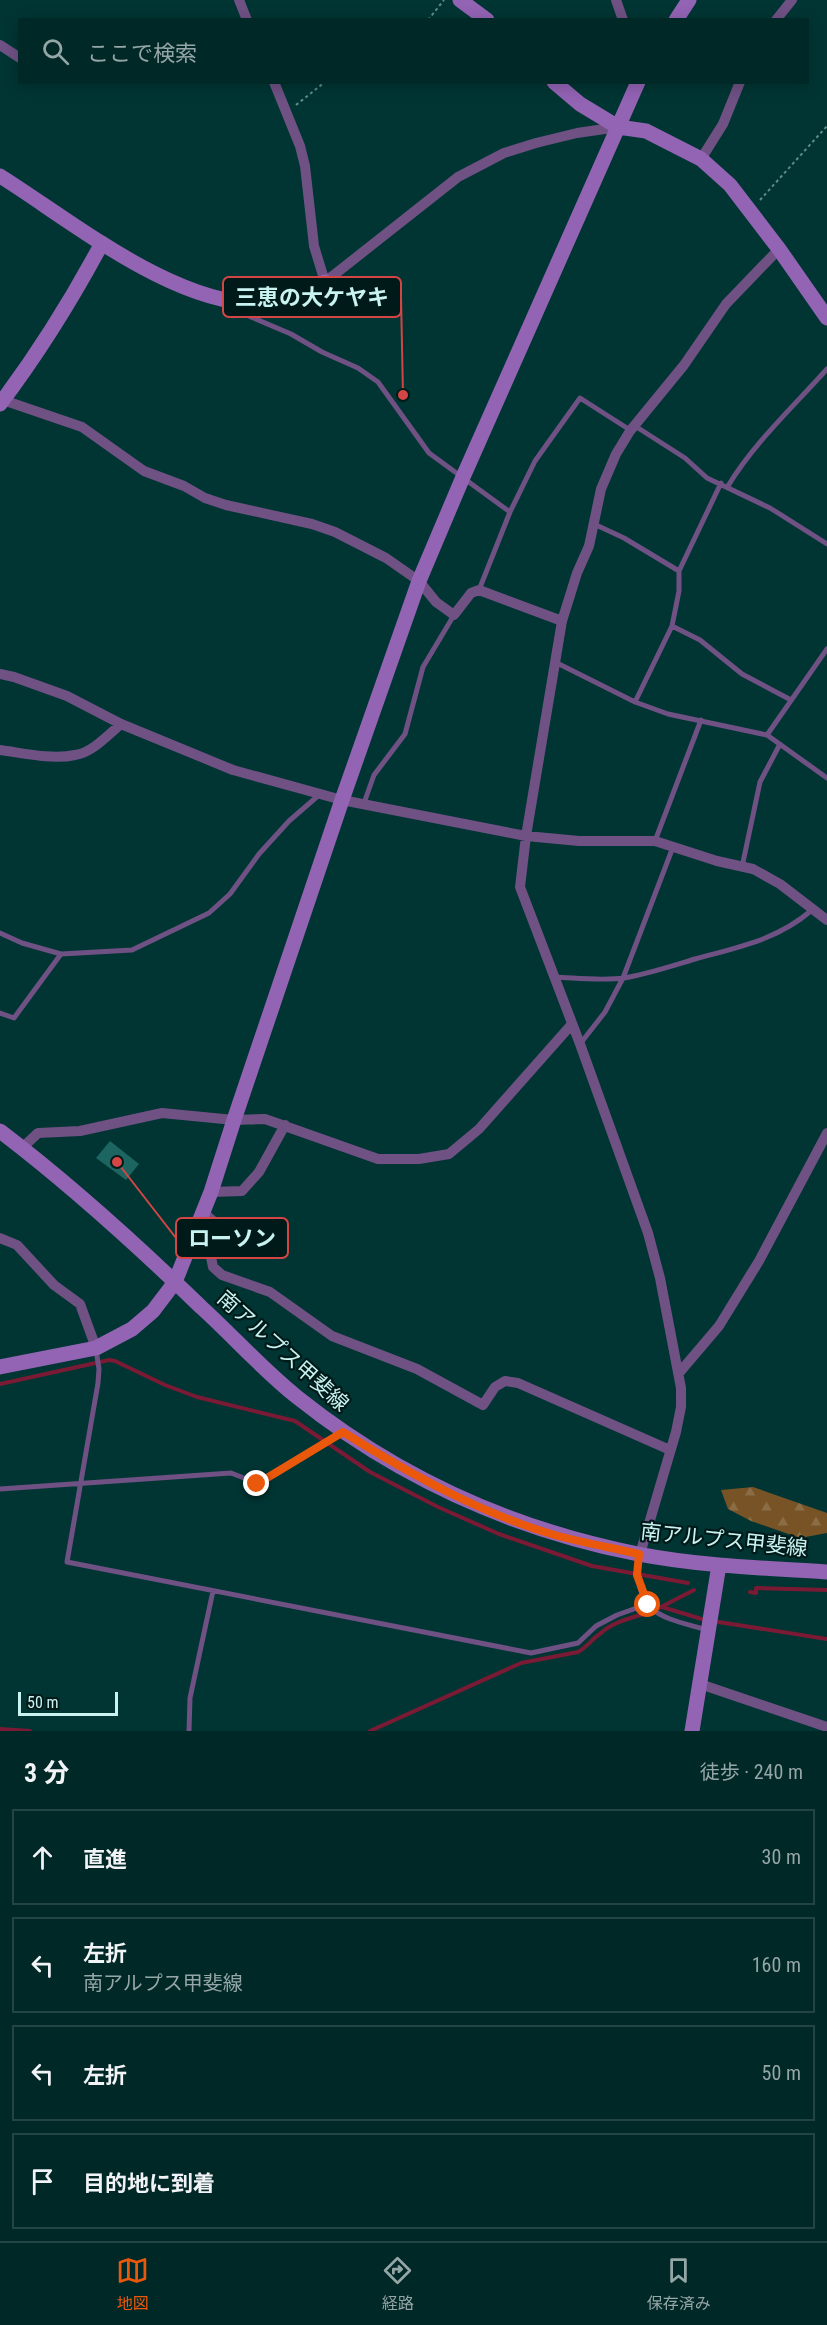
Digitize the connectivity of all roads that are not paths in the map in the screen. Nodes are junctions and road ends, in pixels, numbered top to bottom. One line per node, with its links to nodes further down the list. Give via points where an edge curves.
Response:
1 (239, 0): 6 (street)
2 (460, 0): 7 (street)
3 (616, 0): 8 (street)
4 (689, 0): 9 (street)
5 (792, 0): 10 (street)
6 (246, 18)
7 (484, 18)
8 (622, 18)
9 (677, 18)
10 (778, 18)
11 (0, 45): 12 (street)
12 (18, 57)
13 (275, 84): 22 (street, via 303,156 314,246)
14 (556, 84): 17 (street)
15 (637, 84): 17 (street)
16 (739, 84): 18 (street, via 723,124)
17 (618, 127): 18 (street, via 646,131); 22 (street, via 577,133 504,153 458,177); 28 (street)
18 (701, 159): 21 (street, via 730,185)
19 (0, 176): 20 (street)
20 (102, 243): 23 (street, via 175,284); 26 (street, via 72,300)
21 (779, 249): 24 (street); 27 (street, via 726,304)
22 (326, 282): 23 (street, via 297,297 270,303)
23 (228, 302): 28 (lane, via 237,311 291,334 378,382 429,453)
24 (827, 318)
25 (827, 369): 30 (lane, via 755,448)
26 (1, 402): 35 (street, via 82,427 144,471 205,498 335,532 386,558)
27 (633, 428): 29 (lane); 31 (lane, via 580,398 535,461); 32 (street, via 601,489)
28 (463, 477): 31 (lane); 35 (street)
29 (720, 483): 30 (lane); 34 (lane)
30 (728, 486): 33 (lane)
31 (510, 512): 36 (lane)
32 (594, 524): 34 (lane); 38 (street)
33 (827, 544)
34 (679, 571): 39 (lane)
35 (419, 581): 37 (street, via 436,602); 52 (street)
36 (479, 590): 37 (street, via 471,593); 38 (street)
37 (454, 615): 53 (lane, via 423,667 405,734 374,774)
38 (562, 621): 41 (street)
39 (672, 626): 43 (lane, via 700,640 742,674); 44 (lane)
40 (827, 649): 43 (lane)
41 (555, 662): 44 (lane); 54 (street)
42 (0, 674): 46 (street, via 67,696)
43 (791, 700): 47 (lane)
44 (635, 702): 45 (lane)
45 (700, 720): 47 (lane); 55 (lane)
46 (122, 724): 49 (street, via 77,755); 51 (street, via 233,770)
47 (767, 735): 48 (lane)
48 (780, 744): 50 (lane); 57 (lane, via 760,782)
49 (0, 750)
50 (827, 778)
51 (320, 794): 52 (street); 61 (lane, via 289,821 230,894 209,913 132,950)
52 (342, 800): 53 (street); 67 (street)
53 (364, 804): 54 (street)
54 (526, 836): 55 (street); 62 (street, via 520,887)
55 (655, 841): 56 (street)
56 (672, 847): 57 (street); 63 (lane)
57 (742, 867): 58 (street, via 780,884)
58 (812, 910): 59 (street); 63 (lane, via 794,925 758,942)
59 (827, 918)
60 (0, 933): 61 (lane)
61 (61, 954): 64 (lane, via 14,1018)
62 (555, 976): 63 (lane); 65 (street)
63 (623, 978): 66 (lane, via 605,1012)
64 (0, 1013)
65 (572, 1024): 66 (street); 68 (street, via 479,1129 449,1154 378,1159)
66 (580, 1044): 78 (street, via 648,1233)
67 (234, 1120): 68 (street, via 265,1119); 71 (street, via 162,1113 80,1131 38,1133); 72 (street)
68 (285, 1125): 72 (street, via 259,1172 242,1191)
69 (0, 1131): 71 (street, 南アルプス甲斐線)
70 (827, 1133): 78 (street, via 759,1261 719,1326)
71 (22, 1148): 75 (street, 南アルプス甲斐線)
72 (211, 1192): 73 (street)
73 (204, 1213): 75 (street); 80 (street, via 220,1227 210,1252 213,1267 222,1275 270,1292 332,1336 417,1369 483,1405 495,1387 505,1381 518,1383)
74 (0, 1238): 76 (street, via 17,1245 54,1285 80,1304)
75 (175, 1282): 76 (street, via 153,1311 132,1329); 79 (street, 南アルプス甲斐線, via 294,1395)
76 (96, 1348): 77 (street); 81 (lane, via 98,1383)
77 (0, 1367)
78 (679, 1373): 80 (street, via 681,1407)
79 (343, 1432): 81 (lane, via 257,1484 231,1473); 83 (street, 南アルプス甲斐線, via 402,1469 507,1518 558,1536)
80 (670, 1450): 83 (street)
81 (80, 1485): 82 (lane); 86 (lane, via 67,1562)
82 (0, 1489)
83 (639, 1554): 84 (street, 南アルプス甲斐線); 87 (lane, via 637,1575)
84 (720, 1565): 85 (street, 南アルプス甲斐線); 88 (street)
85 (827, 1572)
86 (213, 1591): 87 (lane, via 531,1653 578,1643 596,1626); 91 (lane, via 190,1698)
87 (648, 1605): 88 (lane, via 659,1616)
88 (709, 1631): 89 (street)
89 (700, 1684): 90 (street); 92 (street)
90 (827, 1727)
91 (189, 1731)
92 (692, 1731)

